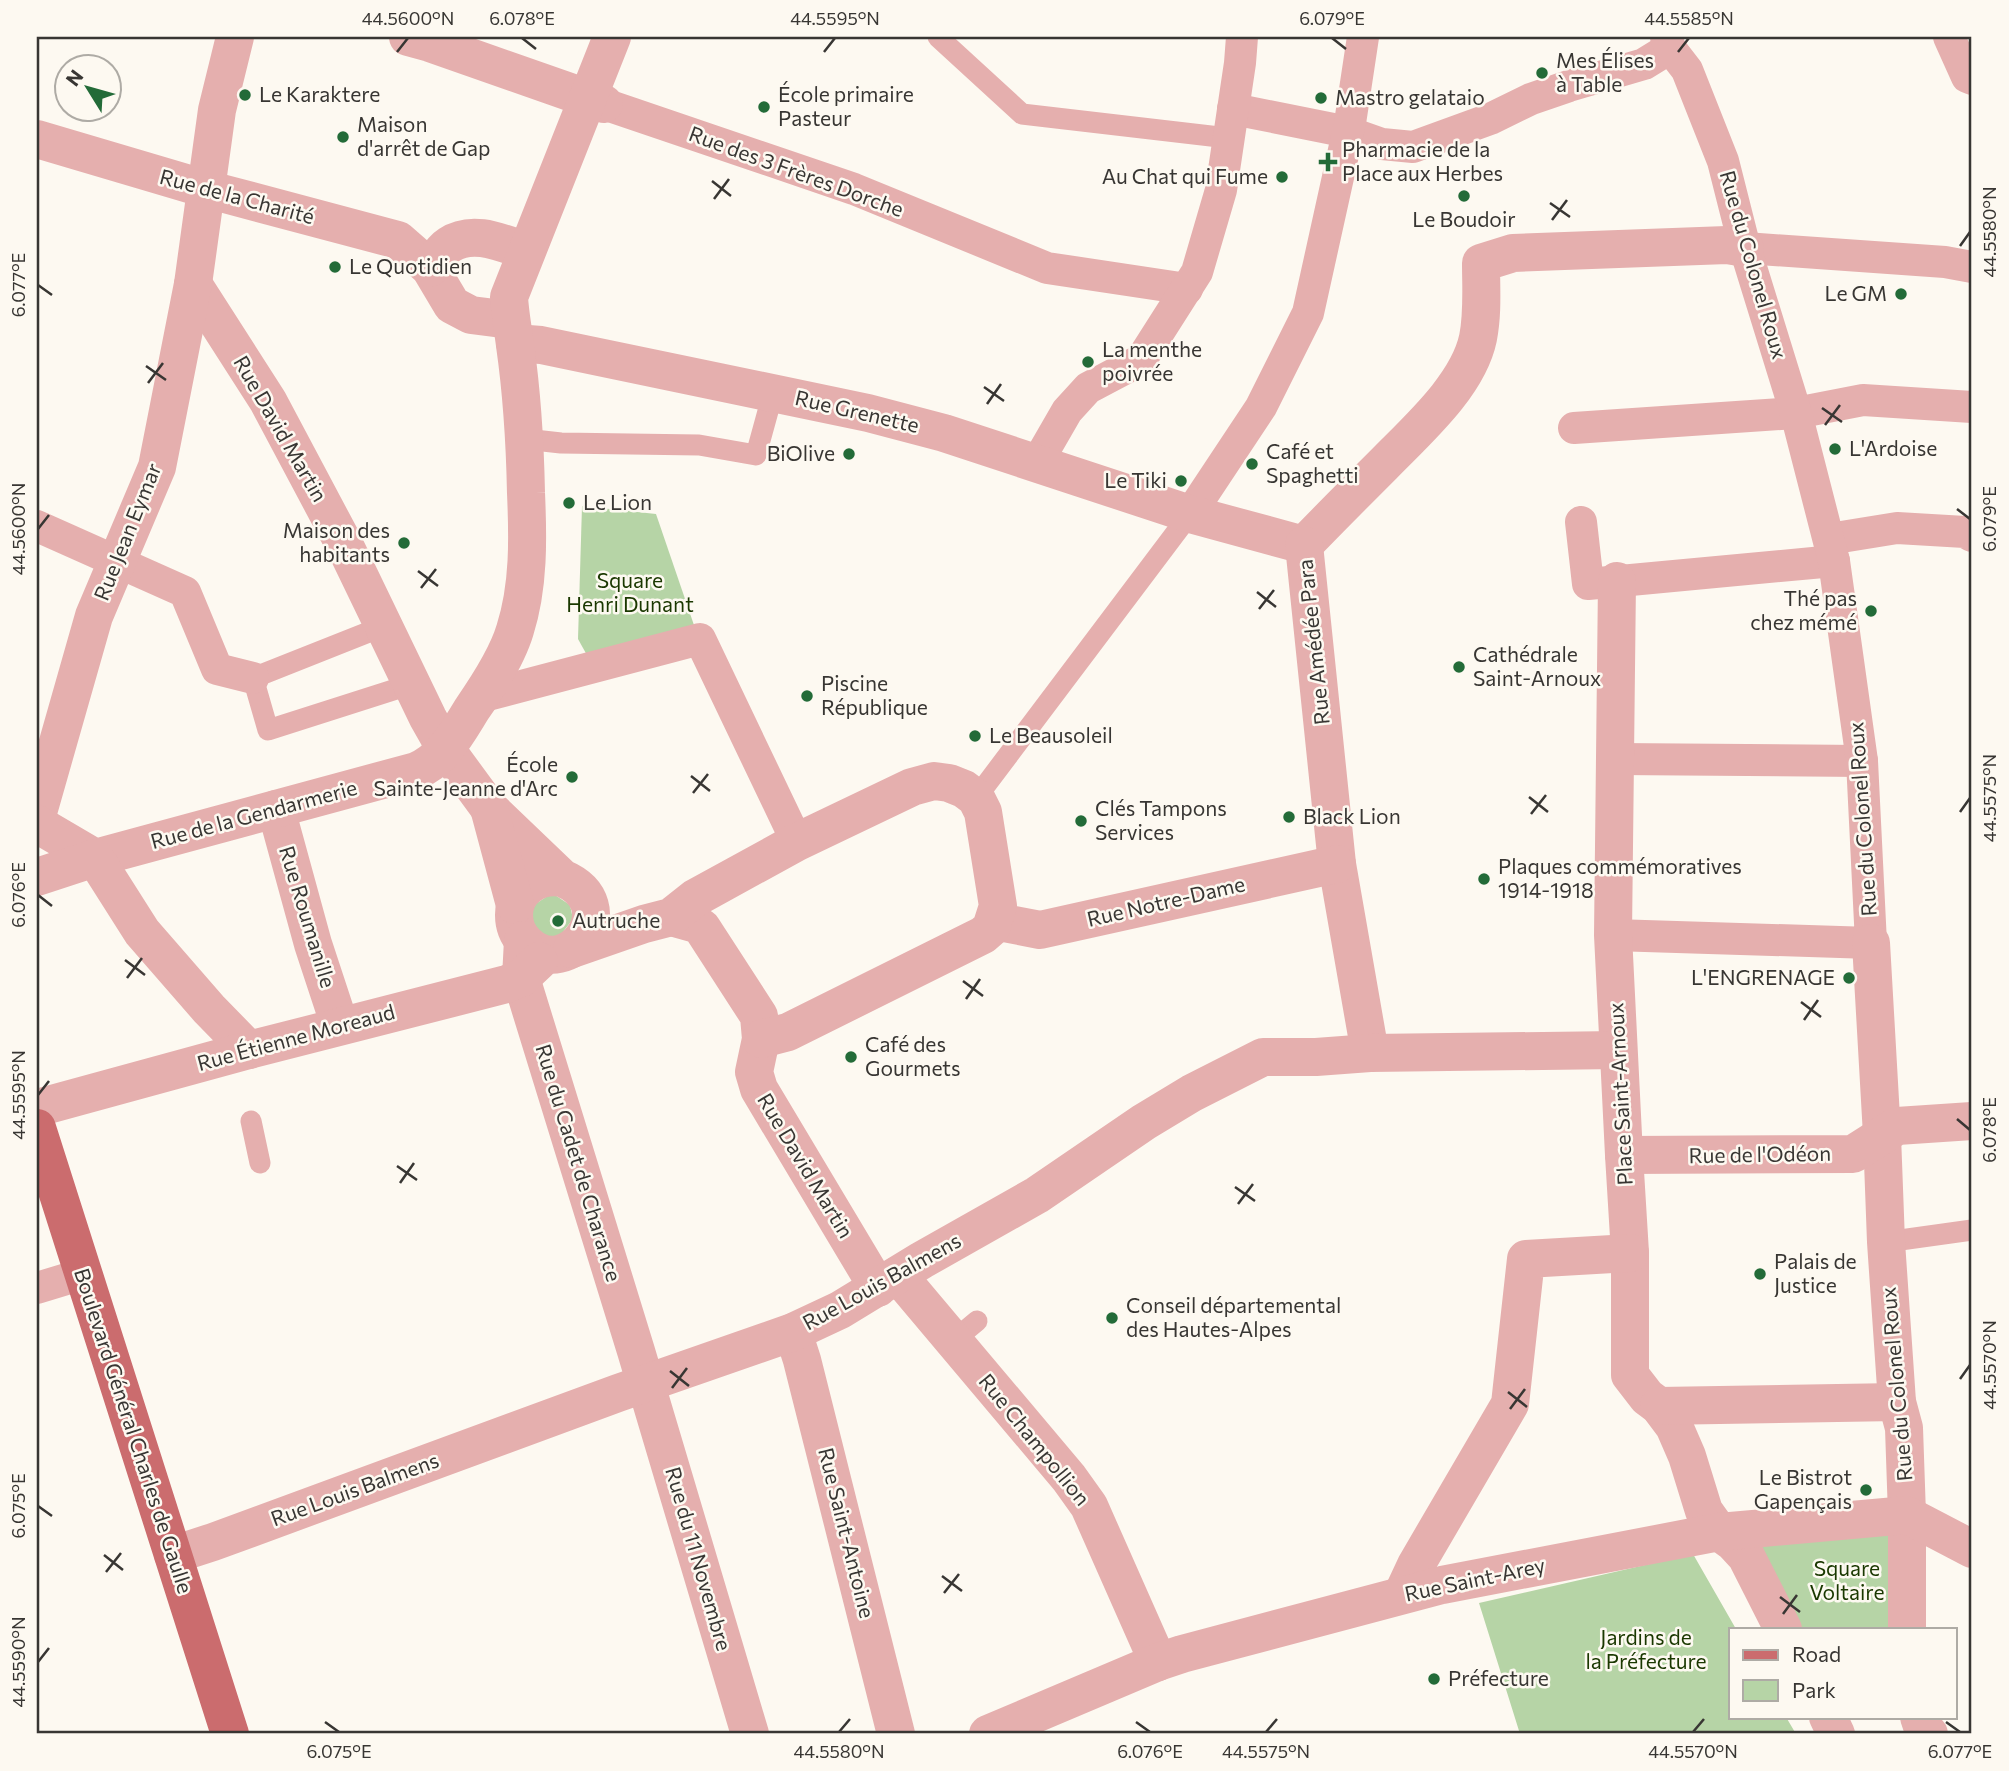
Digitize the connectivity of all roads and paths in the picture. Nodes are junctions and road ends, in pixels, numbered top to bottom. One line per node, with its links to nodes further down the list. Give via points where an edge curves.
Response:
1 (235, 37): 14 (street, Rue Jean Eymar, via 217,110)
2 (408, 37): 10 (street, Rue des 3 Frères Dorche)
3 (612, 37): 10 (street, Rue de la Gendarmerie)
4 (938, 37): 11 (lane, via 1022,114)
5 (1242, 37): 11 (street)
6 (1363, 37): 12 (street)
7 (1949, 37): 9 (street)
8 (1668, 42): 12 (street, via 1644,64 1531,99 1413,147 1381,144); 15 (street, Rue du Colonel Roux, via 1687,70 1723,161)
9 (1972, 79)
10 (595, 102): 16 (street, Rue de la Gendarmerie); 20 (street, Rue des 3 Frères Dorche, via 854,189 1047,268)
11 (1231, 124): 12 (street); 20 (street, via 1220,190 1197,272)
12 (1348, 132): 28 (street, via 1308,313 1261,407)
13 (37, 139): 14 (street, Rue de la Charité)
14 (206, 189): 18 (street, Rue de la Charité, via 398,240); 19 (street, Rue Jean Eymar)
15 (1745, 248): 17 (street); 24 (street, Rue du Colonel Roux); 32 (street, Rue Amédée Para, via 1513,253 1481,263 1478,339 1469,364 1421,426)
16 (526, 251): 18 (street, via 483,237 464,240 448,246); 21 (street, Rue de la Gendarmerie, via 509,297)
17 (1971, 262)
18 (430, 268): 21 (street, Rue de la Charité, via 453,305)
19 (193, 284): 34 (street, Rue Jean Eymar, via 157,467); 36 (street, Rue David Martin, via 268,401)
20 (1187, 289): 27 (street, via 1141,360 1088,388 1067,411)
21 (513, 331): 22 (street, Rue Grenette, via 541,345); 26 (street, Rue de la Gendarmerie)
22 (774, 393): 26 (lane, via 756,455 699,445); 27 (street, Rue Grenette, via 919,426)
23 (1972, 407): 24 (street, via 1863,400)
24 (1796, 413): 25 (street); 33 (street, Rue du Colonel Roux)
25 (1574, 428)
26 (525, 439): 39 (street, Rue de la Gendarmerie, via 524,588 515,631)
27 (1037, 463): 28 (street, Rue Grenette)
28 (1190, 514): 32 (street, Rue Grenette); 43 (lane)
29 (1581, 522): 35 (street, via 1588,584)
30 (37, 526): 34 (street)
31 (1972, 536): 33 (street, via 1897,528)
32 (1304, 545): 50 (street, Rue Amédée Para)
33 (1832, 550): 35 (street); 42 (street, Rue du Colonel Roux)
34 (117, 561): 37 (street, via 185,592 217,669); 46 (street, Rue Jean Eymar, via 94,616)
35 (1617, 581): 41 (street, Place Saint-Arnoux)
36 (384, 626): 37 (lane); 38 (street, Rue David Martin)
37 (253, 678): 38 (lane, via 268,730)
38 (412, 684): 40 (street, Rue David Martin)
39 (480, 697): 40 (street, Rue de la Gendarmerie); 48 (street, via 699,639)
40 (445, 748): 44 (street, Rue David Martin); 45 (street, Rue de la Gendarmerie, via 429,766 416,771)
41 (1616, 759): 42 (street); 56 (street, Place Saint-Arnoux)
42 (1862, 761): 55 (street, Rue du Colonel Roux)
43 (976, 798): 48 (street, via 964,789 934,781); 54 (street, via 983,812 998,898)
44 (489, 808): 52 (street, Rue David Martin); 57 (street, Rue du Cadet de Charance)
45 (276, 809): 49 (street, Rue de la Gendarmerie); 58 (street, Rue Roumanille)
46 (37, 816)
47 (37, 824): 49 (street)
48 (797, 842): 53 (street)
49 (95, 858): 51 (street, Rue de la Gendarmerie); 62 (street, via 142,932 209,1009)
50 (1338, 864): 54 (street, Rue Notre-Dame, via 1040,930); 61 (street)
51 (37, 877)
52 (575, 889): 53 (street, Rue David Martin); 57 (street, via 592,911 581,942); 57 (street, via 552,876 525,888)
53 (657, 921): 57 (street); 59 (street, Rue David Martin, via 696,924 708,935 759,1016)
54 (994, 921): 59 (street, via 983,935 789,1032)
55 (1870, 928): 56 (street); 67 (street, Rue du Colonel Roux)
56 (1613, 935): 60 (street, Place Saint-Arnoux)
57 (536, 945): 58 (street, Rue Étienne Moreaud, via 507,984); 77 (street, Rue du Cadet de Charance)
58 (340, 1026): 62 (street, Rue Étienne Moreaud)
59 (761, 1039): 74 (street, Rue David Martin, via 754,1072 759,1089)
60 (1618, 1050): 61 (street, Rue Louis Balmens); 68 (street, Place Saint-Arnoux)
61 (1370, 1053): 74 (street, Rue Louis Balmens, via 1263,1057 1192,1093 1037,1195)
62 (240, 1058): 63 (street, Rue Étienne Moreaud)
63 (37, 1108)
64 (251, 1121): 69 (lane)
65 (1972, 1121): 67 (street, Rue de l'Odéon, via 1897,1126)
66 (37, 1128): 73 (main road, Boulevard Général Charles de Gaulle)
67 (1882, 1135): 68 (street, Rue de l'Odéon, via 1853,1154); 71 (street, Rue du Colonel Roux)
68 (1624, 1156): 72 (street, Place Saint-Arnoux)
69 (260, 1163)
70 (1972, 1230): 71 (lane)
71 (1886, 1242): 78 (street, Rue du Colonel Roux)
72 (1630, 1253): 79 (street, Place Saint-Arnoux, via 1630,1376); 84 (street, via 1526,1259 1510,1404)
73 (83, 1274): 75 (street); 83 (main road, Boulevard Général Charles de Gaulle)
74 (888, 1281): 76 (street, Rue Louis Balmens); 87 (street, Rue Champollion, via 965,1331 1089,1506)
75 (37, 1288)
76 (793, 1332): 77 (street, Rue Louis Balmens); 91 (street, Rue Saint-Antoine)
77 (646, 1384): 83 (street, Rue Louis Balmens); 90 (street, Rue du 11 Novembre)
78 (1897, 1402): 79 (street); 80 (street, Rue du Colonel Roux, via 1904,1428)
79 (1659, 1406): 81 (street, Place Saint-Arnoux, via 1674,1426 1704,1511)
80 (1907, 1514): 81 (street, Rue Saint-Arey); 82 (street); 86 (street, Rue du Colonel Roux)
81 (1719, 1532): 84 (street, Rue Saint-Arey); 85 (street, Place Saint-Arnoux, via 1746,1556)
82 (1972, 1549)
83 (173, 1555): 89 (main road, Boulevard Général Charles de Gaulle)
84 (1402, 1595): 87 (street, Rue Saint-Arey)
85 (1782, 1628)
86 (1907, 1628)
87 (1158, 1662): 92 (street, Rue Saint-Arey)
88 (1919, 1718): 93 (street)
89 (230, 1734)
90 (750, 1734)
91 (896, 1734)
92 (988, 1734)
93 (1929, 1734)

